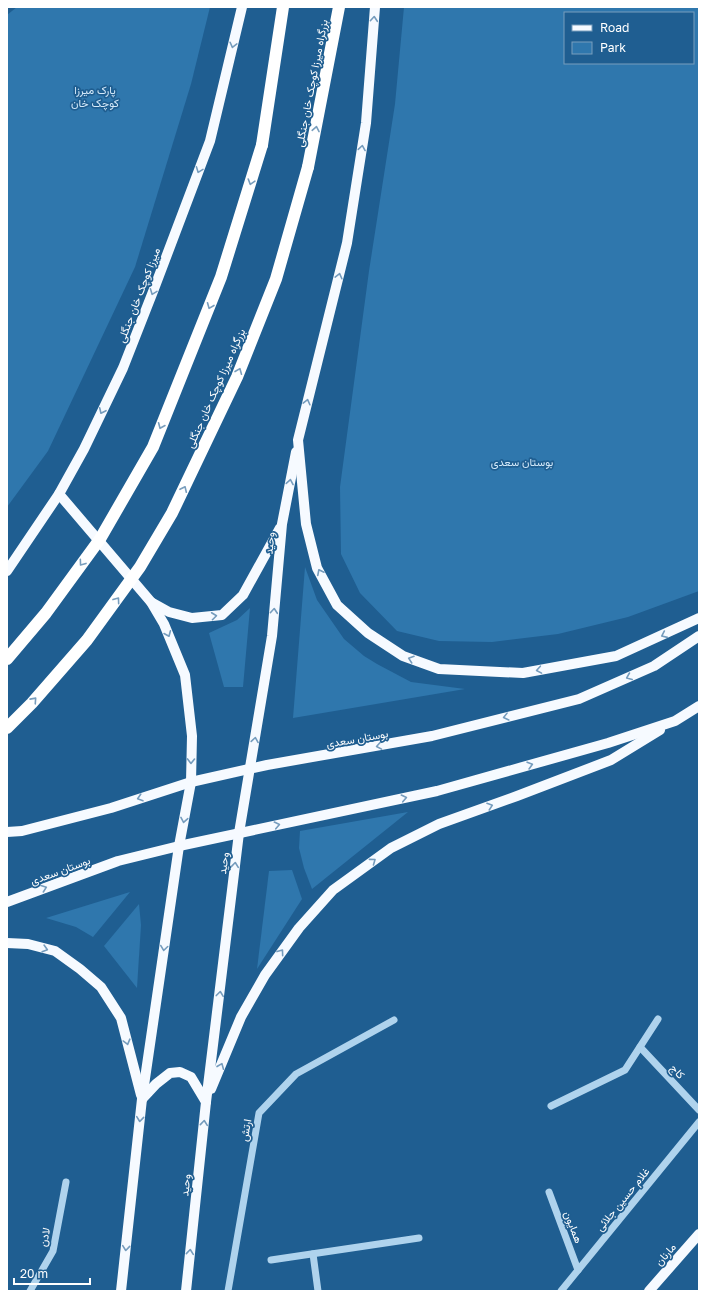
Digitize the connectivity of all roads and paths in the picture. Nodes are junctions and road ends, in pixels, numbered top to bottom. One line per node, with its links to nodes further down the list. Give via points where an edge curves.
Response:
1 (242, 7): 6 (main road, میرزا کوچک خان جنگلی, one-way to 6, via 210,140 123,368)
2 (283, 7): 12 (highway, one-way to 12, bridge, via 262,145 222,278 153,447 100,539 46,612)
3 (339, 7): 15 (highway, بزرگراه میرزا کوچک خان جنگلی, one-way to 3, bridge, via 87,640 140,567 172,513 242,363 276,279 308,168)
4 (375, 7): 5 (main road, وحید, one-way to 4, via 347,243 366,123)
5 (298, 440): 7 (main road, وحید, one-way to 5); 10 (main road, one-way to 5, via 616,656 523,673 439,669 403,656 368,633 337,604 317,568 306,524)
6 (59, 494): 8 (main road, میرزا کوچک خان جنگلی); 9 (main road)
7 (282, 524): 9 (main road, one-way to 7, via 169,612 192,618 222,615 242,595); 16 (main road, وحید, one-way to 7, via 272,636)
8 (7, 571)
9 (151, 602): 17 (main road, one-way to 17, via 164,624 185,675 192,736)
10 (699, 618)
11 (699, 636): 16 (main road, بوستان سعدی, one-way to 16, via 654,666 579,699 432,736)
12 (7, 659)
13 (699, 706): 14 (main road, بوستان سعدی)
14 (675, 721): 19 (main road, بوستان سعدی, one-way to 14, via 437,791 608,743); 27 (main road, one-way to 14, via 241,1017 265,975 299,928 333,890 391,848 439,824 611,760)
15 (7, 728)
16 (250, 768): 17 (main road, بوستان سعدی); 19 (main road, وحید)
17 (191, 782): 18 (main road, بوستان سعدی, one-way to 18, via 111,808 22,831); 20 (main road, one-way to 20)
18 (7, 832)
19 (239, 833): 20 (main road, بوستان سعدی); 27 (main road, وحید, one-way to 19)
20 (179, 846): 21 (main road, بوستان سعدی, one-way to 20, via 118,861); 26 (main road, one-way to 26)
21 (7, 902)
22 (7, 943): 26 (main road, one-way to 26, via 28,944 55,951 101,987 121,1018)
23 (658, 1019): 25 (street)
24 (394, 1020): 41 (street, ارتش, via 296,1074 259,1113)
25 (640, 1047): 28 (street, via 626,1070); 29 (street, کاج)
26 (142, 1099): 27 (main road, via 170,1073 180,1072 191,1076); 39 (main road, one-way to 39)
27 (206, 1102): 40 (main road, وحید, one-way to 27)
28 (551, 1106)
29 (699, 1110)
30 (699, 1122): 37 (street, غلام حسین جلائی)
31 (66, 1182): 38 (street, لادن, via 53,1251)
32 (549, 1192): 37 (street, همایون)
33 (699, 1234): 44 (main road, مارنان)
34 (419, 1238): 35 (street)
35 (313, 1254): 36 (street); 42 (street)
36 (271, 1260)
37 (578, 1270): 43 (street, غلام حسین جلائی)
38 (30, 1291)
39 (122, 1291)
40 (186, 1291)
41 (228, 1291)
42 (318, 1291)
43 (561, 1291)
44 (649, 1291)

